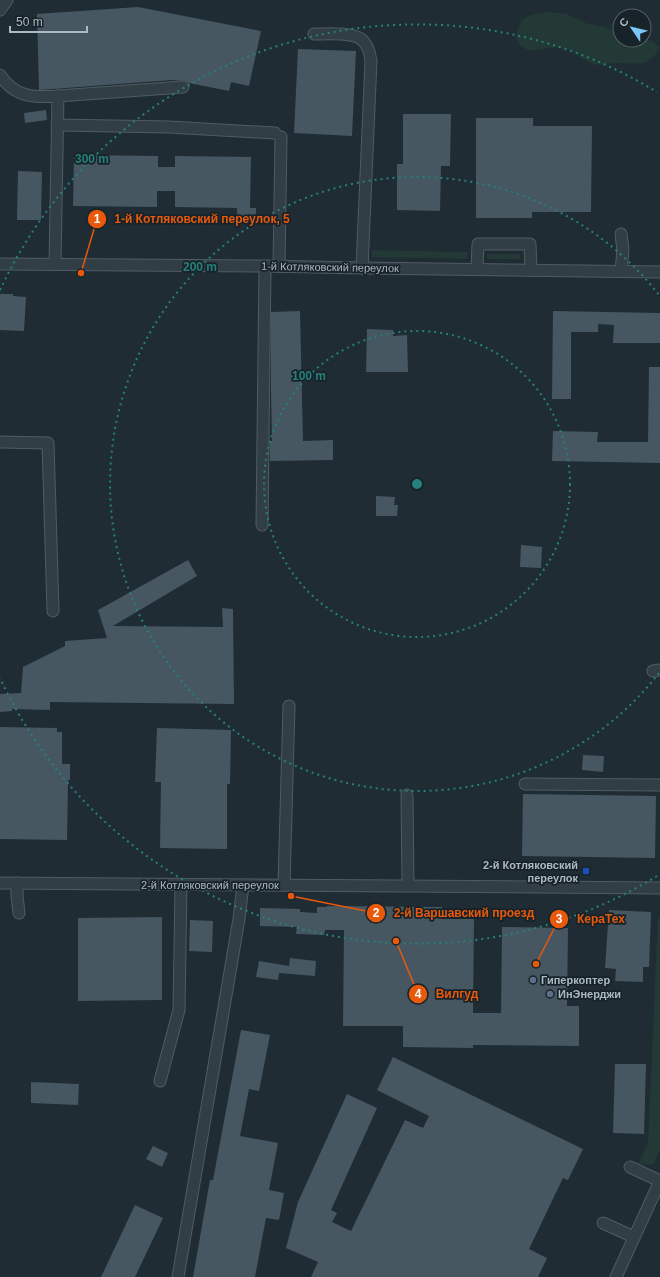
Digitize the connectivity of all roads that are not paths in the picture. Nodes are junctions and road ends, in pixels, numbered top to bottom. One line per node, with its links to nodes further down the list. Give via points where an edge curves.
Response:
1 (7, 0): 2 (street)
2 (0, 10)
3 (314, 34): 13 (street, via 353,35 361,39 368,48 372,61)
4 (0, 75): 6 (street, via 6,84 17,92 40,98)
5 (182, 87): 6 (street)
6 (58, 96): 7 (street)
7 (57, 125): 10 (street); 12 (street, via 168,127 278,135)
8 (621, 234): 16 (street)
9 (0, 264): 10 (street, 1-й Котляковский переулок)
10 (55, 264): 11 (street, 1-й Котляковский переулок)
11 (265, 266): 12 (street, 1-й Котляковский переулок); 19 (street)
12 (279, 266): 13 (street, 1-й Котляковский переулок)
13 (362, 268): 14 (street, 1-й Котляковский переулок)
14 (477, 270): 15 (street, 1-й Котляковский переулок); 15 (street, via 478,244 535,243)
15 (531, 270): 16 (street, 1-й Котляковский переулок)
16 (621, 271): 17 (street, 1-й Котляковский переулок)
17 (660, 272)
18 (0, 442): 20 (street, via 48,443)
19 (262, 525)
20 (53, 611)
21 (289, 706): 29 (street)
22 (526, 784): 23 (street)
23 (660, 785)
24 (407, 794): 30 (street)
25 (0, 883): 26 (street, 2-й Котляковский переулок)
26 (17, 883): 27 (street, 2-й Котляковский переулок); 32 (street)
27 (181, 885): 28 (street, 2-й Котляковский переулок); 33 (street, via 179,1010)
28 (243, 885): 29 (street, 2-й Котляковский переулок); 38 (street)
29 (284, 885): 30 (street, 2-й Котляковский переулок)
30 (408, 885): 31 (street, 2-й Котляковский переулок)
31 (660, 888)
32 (18, 913)
33 (160, 1081)
34 (630, 1167): 35 (street)
35 (660, 1181): 37 (street)
36 (603, 1223): 37 (street)
37 (634, 1237): 39 (street)
38 (178, 1277)
39 (616, 1277)

